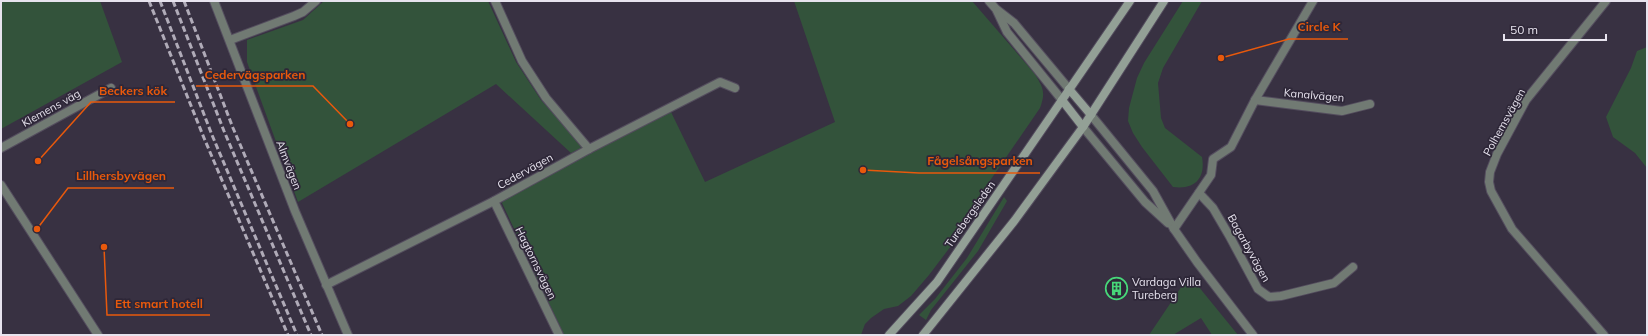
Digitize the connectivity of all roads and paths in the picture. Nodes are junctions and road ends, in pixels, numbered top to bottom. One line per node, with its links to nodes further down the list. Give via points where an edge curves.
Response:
1 (214, 1): 10 (street, Almvägen)
2 (316, 1): 10 (street, via 303,12)
3 (495, 1): 20 (street, via 522,61 546,98)
4 (989, 1): 9 (street)
5 (1130, 1): 13 (main road, Turebergsleden)
6 (1164, 1): 17 (main road)
7 (1313, 1): 15 (street)
8 (1606, 1): 33 (street, Polhemsvägen, via 1526,100 1497,154 1488,182 1512,229)
9 (996, 9): 13 (street, via 1014,23); 14 (street, via 1007,32)
10 (230, 40): 26 (street, Almvägen)
11 (111, 88): 19 (street, Klemens väg)
12 (735, 88): 20 (street, Cedervägen, via 720,82)
13 (1069, 89): 14 (main road, Turebergsleden); 17 (main road)
14 (1062, 100): 18 (main road); 30 (main road, Turebergsleden, via 937,282)
15 (1255, 100): 16 (street, Kanalvägen, via 1342,111); 22 (street, via 1231,147 1213,159 1211,175)
16 (1370, 104)
17 (1091, 115): 18 (main road); 24 (street, via 1153,191)
18 (1083, 127): 24 (street, via 1145,202); 31 (main road, via 1015,220)
19 (1, 148)
20 (589, 149): 23 (street, Cedervägen)
21 (1, 185): 27 (street)
22 (1199, 193): 24 (street); 25 (street, Bagarbyvägen, via 1213,208 1258,289 1269,297 1334,283)
23 (494, 201): 26 (street, Cedervägen); 29 (street, Hagtornsvägen)
24 (1174, 229): 32 (street)
25 (1353, 267)
26 (326, 285): 28 (street, Almvägen)
27 (98, 335)
28 (348, 335)
29 (559, 335)
30 (890, 335)
31 (923, 335)
32 (1253, 335)
33 (1604, 335)

